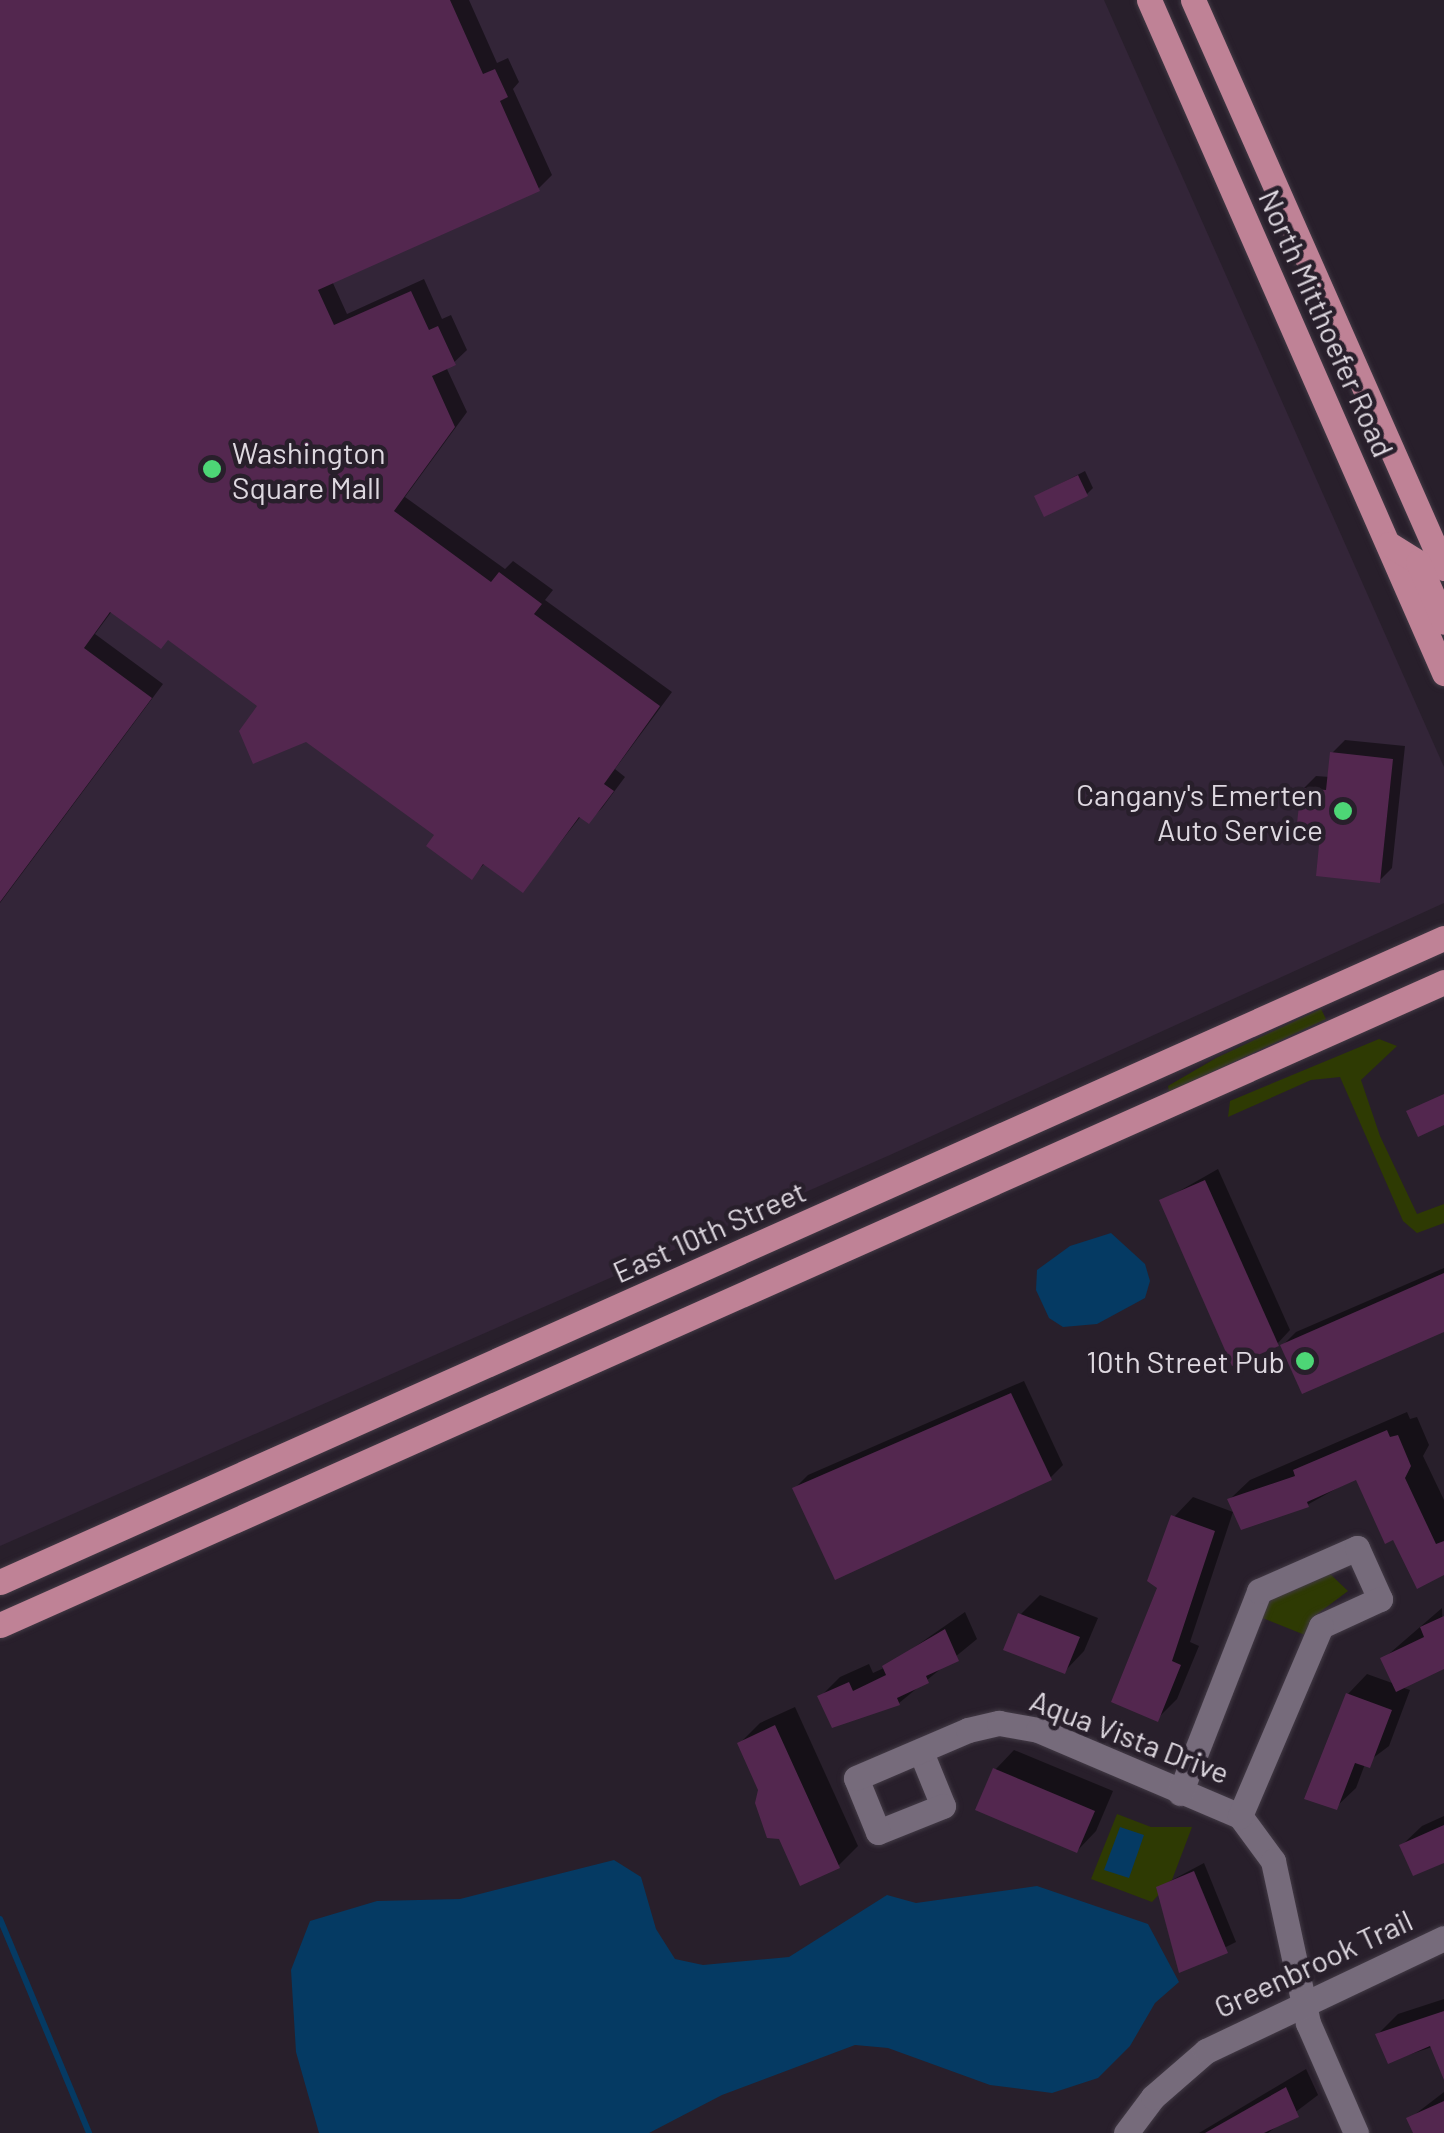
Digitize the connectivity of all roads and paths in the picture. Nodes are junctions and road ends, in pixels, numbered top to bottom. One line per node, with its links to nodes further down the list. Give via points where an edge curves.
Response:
1 (1150, 0): 3 (main road, North Mitthoefer Road)
2 (1193, 0): 4 (main road, North Mitthoefer Road)
3 (1388, 544): 5 (main road, via 1418,562); 6 (main road, North Mitthoefer Road)
4 (1444, 568)
5 (1444, 622)
6 (1444, 673)
7 (1444, 938): 9 (main road, East 10th Street)
8 (1444, 982): 10 (main road)
9 (0, 1582)
10 (0, 1625)
11 (921, 1752): 12 (street, Aqua Vista Drive, via 976,1728 1023,1726)
12 (1180, 1793): 13 (street, Aqua Vista Drive); 13 (street, via 1259,1591 1357,1548 1380,1598 1322,1626)
13 (1240, 1816): 15 (street, Aqua Vista Drive, via 1273,1861)
14 (1444, 1938): 15 (street, Greenbrook Trail)
15 (1305, 2000): 16 (street, Greenbrook Trail, via 1190,2063); 17 (street, Aqua Vista Drive, via 1308,2024)
16 (1126, 2133)
17 (1356, 2133)

